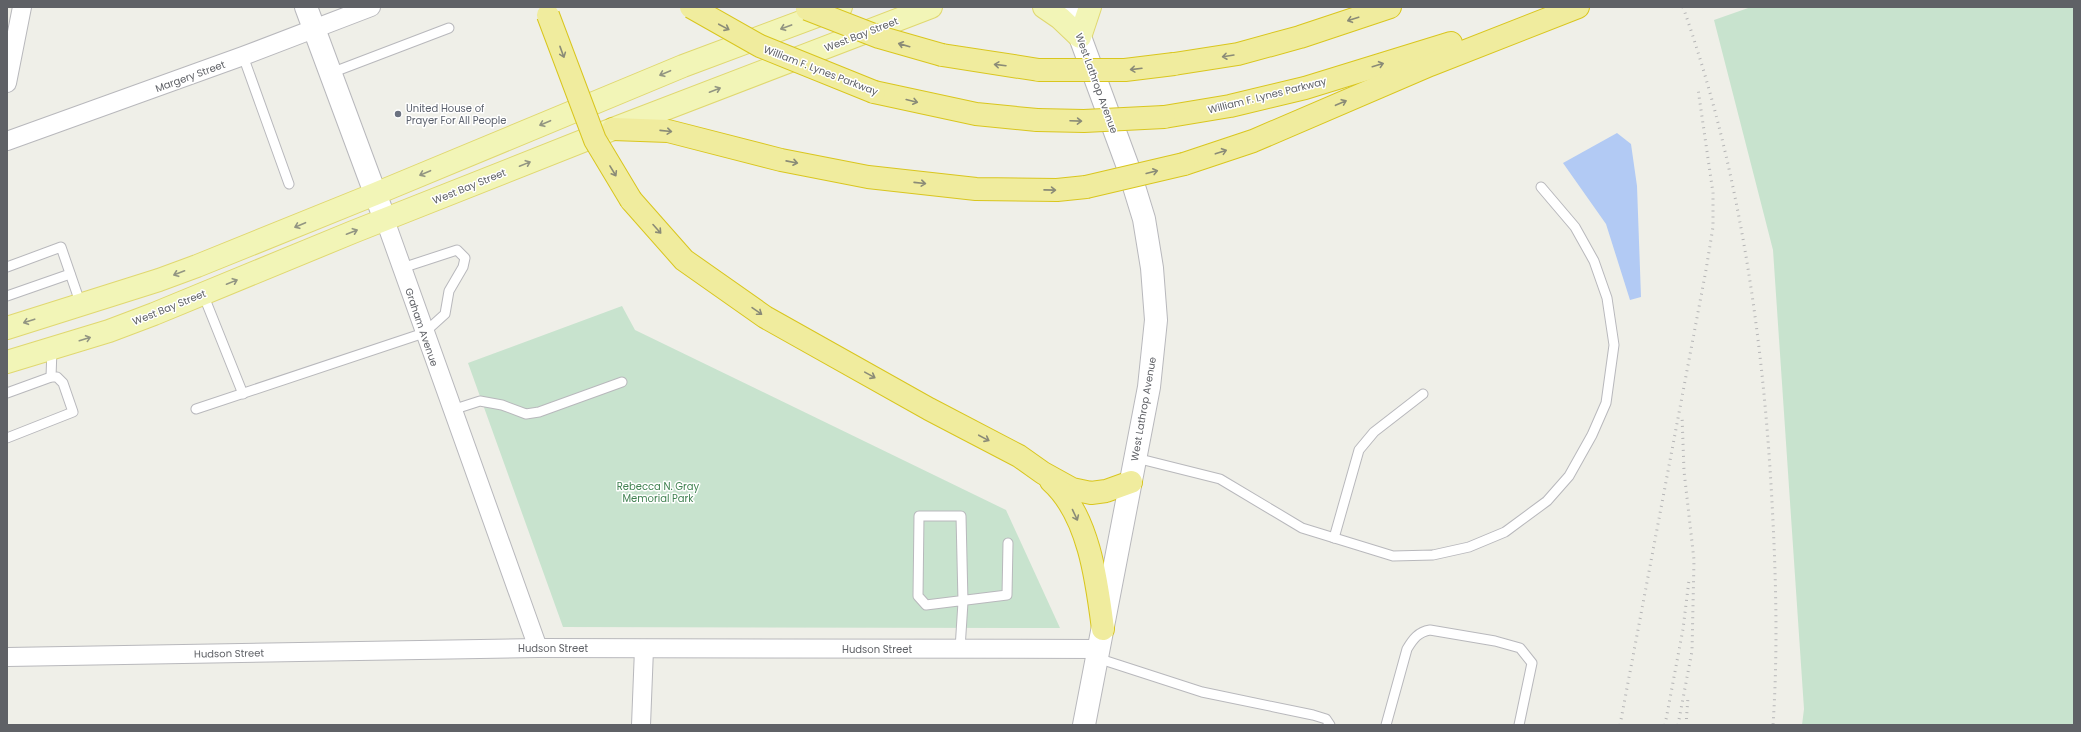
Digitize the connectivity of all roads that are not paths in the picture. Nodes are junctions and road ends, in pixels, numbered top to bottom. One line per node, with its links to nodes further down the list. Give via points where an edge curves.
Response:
1 (22, 7): 20 (street)
2 (306, 7): 16 (street, Graham Avenue)
3 (371, 7): 16 (street, Margery Street)
4 (691, 7): 10 (highway, William F. Lynes Parkway, one-way to 10, bridge, via 760,46 874,92 976,114 1037,120 1084,121 1164,117 1230,106 1305,88)
5 (931, 7): 21 (main road, West Bay Street, one-way to 5)
6 (1044, 7): 17 (main road)
7 (1069, 7): 17 (street, West Lathrop Avenue)
8 (1090, 7): 17 (main road)
9 (1390, 7): 12 (highway, one-way to 12, bridge, via 1300,37 1238,54 1125,70 1039,70 942,55 879,37)
10 (1567, 7)
11 (1578, 7): 21 (highway, one-way to 11, bridge, via 668,130 781,160 868,177 976,189 1057,190 1086,187 1184,164 1253,141 1430,65)
12 (805, 8)
13 (838, 8): 25 (main road, one-way to 25, via 683,66)
14 (547, 11): 46 (highway, one-way to 46, bridge, via 594,140 631,200 684,260 765,317 1019,456)
15 (449, 28): 19 (lane)
16 (314, 29): 18 (street, Margery Street); 19 (street, Graham Avenue)
17 (1080, 37): 45 (street, West Lathrop Avenue, via 1128,166 1144,219 1152,268 1156,320 1149,387)
18 (243, 56): 22 (street, Margery Street); 23 (lane)
19 (331, 73): 25 (street, Graham Avenue)
20 (7, 83)
21 (613, 129): 26 (main road, West Bay Street, one-way to 21)
22 (7, 141)
23 (289, 184)
24 (1541, 187): 48 (lane, via 1575,227 1594,261 1607,298 1614,345 1606,403 1569,476 1547,501 1505,532 1469,547 1433,555 1393,556)
25 (375, 194): 26 (street, Graham Avenue); 32 (main road, one-way to 32, via 159,280)
26 (384, 220): 28 (street, Graham Avenue); 30 (main road, West Bay Street, one-way to 26)
27 (7, 267): 29 (lane, via 61,247)
28 (402, 268): 34 (street, Graham Avenue); 34 (lane, via 457,250 465,258 450,291 445,314)
29 (70, 274): 31 (lane); 32 (lane)
30 (203, 294): 35 (main road, West Bay Street, one-way to 30, via 109,331); 40 (lane)
31 (7, 296)
32 (81, 305): 33 (main road, one-way to 33)
33 (7, 328)
34 (424, 333): 40 (lane); 43 (street, Graham Avenue)
35 (52, 348): 36 (main road, West Bay Street); 37 (lane)
36 (7, 362)
37 (51, 377): 39 (lane); 44 (lane, via 57,377 63,383 73,412)
38 (622, 382): 43 (lane, via 539,412 526,414 502,405 480,401)
39 (7, 393)
40 (242, 394): 42 (lane)
41 (1423, 394): 48 (lane, via 1374,432 1359,450)
42 (196, 409)
43 (452, 410): 52 (street, Graham Avenue)
44 (7, 438)
45 (1134, 458): 47 (street, West Lathrop Avenue); 48 (lane, via 1220,479 1302,528)
46 (1043, 473): 47 (highway, via 1072,489 1091,493 1106,491); 51 (highway, one-way to 51, via 1059,488 1084,535 1098,592)
47 (1131, 482): 51 (street, West Lathrop Avenue)
48 (1334, 538)
49 (1008, 543): 50 (lane, via 1007,595)
50 (963, 602): 50 (lane, via 961,516 919,516 918,596 926,605); 54 (lane)
51 (1100, 645): 54 (street, Hudson Street); 57 (street, West Lathrop Avenue); 58 (lane, via 1202,692 1313,715 1326,719)
52 (538, 648): 53 (street, Hudson Street); 55 (street, Hudson Street)
53 (644, 649): 54 (street, Hudson Street); 56 (street)
54 (960, 649)
55 (7, 657)
56 (641, 725)
57 (1084, 725)
58 (1330, 725)
59 (1386, 725): 60 (lane, via 1407,649 1413,638 1422,631 1430,630 1520,648 1532,663)
60 (1519, 725)

